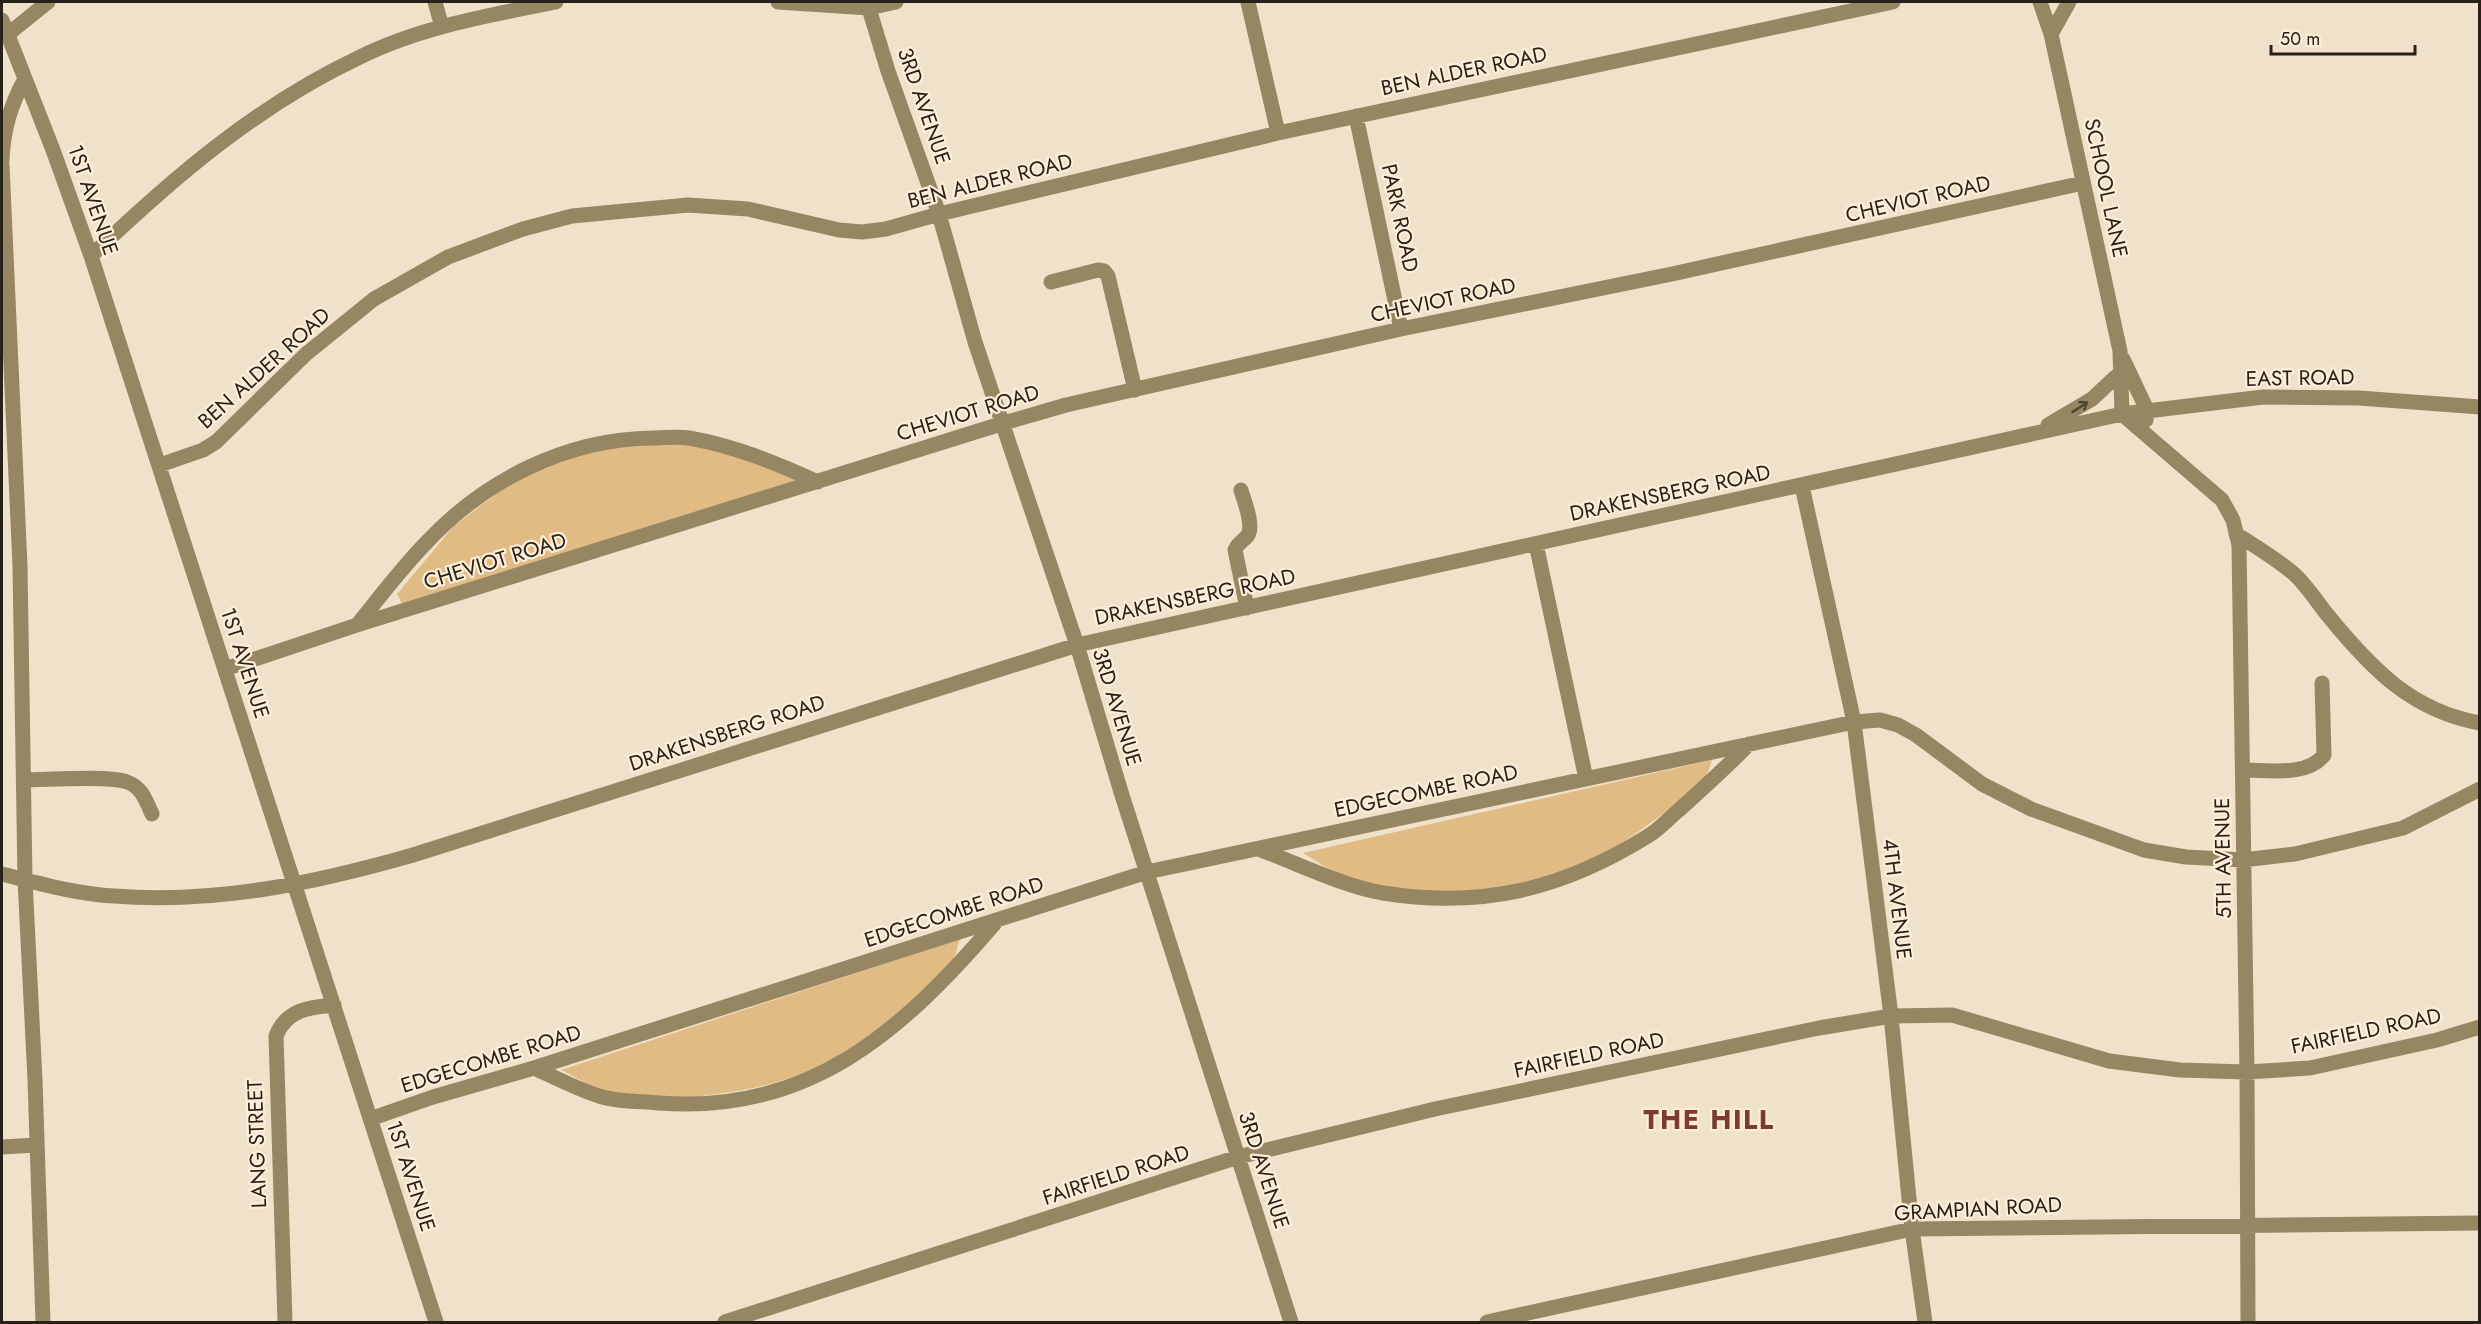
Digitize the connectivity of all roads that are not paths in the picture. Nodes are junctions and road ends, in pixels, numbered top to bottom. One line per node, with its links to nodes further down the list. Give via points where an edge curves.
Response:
1 (48, 2): 14 (street)
2 (435, 2): 12 (street)
3 (556, 2): 12 (street)
4 (778, 2): 10 (street)
5 (896, 2): 10 (street)
6 (1248, 2): 17 (street)
7 (1893, 2): 16 (street, BEN ALDER ROAD)
8 (2040, 2): 13 (street, SCHOOL LANE)
9 (2069, 2): 13 (street)
10 (868, 5): 20 (street, 3RD AVENUE)
11 (2, 20): 14 (street, 1ST AVENUE)
12 (442, 27): 21 (street, via 360,56 274,104 209,150)
13 (2051, 34): 19 (street, SCHOOL LANE)
14 (7, 35): 15 (street, 1ST AVENUE)
15 (25, 79): 18 (street, via 8,115); 21 (street, 1ST AVENUE)
16 (1356, 116): 17 (street, BEN ALDER ROAD); 23 (street, PARK ROAD)
17 (1278, 133): 20 (street, BEN ALDER ROAD)
18 (2, 163): 49 (street, via 20,566)
19 (2083, 183): 23 (street, CHEVIOT ROAD); 24 (street, SCHOOL LANE)
20 (939, 214): 30 (street, 3RD AVENUE, via 975,342); 33 (street, BEN ALDER ROAD, via 862,232 748,209 688,206 572,216 523,229 448,257 374,299 306,354 216,442)
21 (91, 256): 33 (street, 1ST AVENUE)
22 (1051, 282): 26 (street, via 1098,270 1108,276)
23 (1401, 329): 26 (street, CHEVIOT ROAD)
24 (2120, 351): 25 (street, SCHOOL LANE); 28 (street, SCHOOL LANE)
25 (2121, 372): 29 (street, SCHOOL LANE); 32 (street, one-way to 25, via 2092,399)
26 (1135, 390): 30 (street, CHEVIOT ROAD)
27 (2480, 407): 28 (street, EAST ROAD, via 2359,398 2263,397)
28 (2147, 410): 29 (street, EAST ROAD); 31 (street)
29 (2122, 414): 31 (street, 5TH AVENUE); 32 (street, DRAKENSBERG ROAD)
30 (1004, 423): 34 (street, CHEVIOT ROAD); 41 (street, 3RD AVENUE)
31 (2144, 432): 37 (street, 5TH AVENUE, via 2222,500)
32 (2033, 434): 35 (street, DRAKENSBERG ROAD)
33 (160, 465): 42 (street, 1ST AVENUE)
34 (818, 482): 40 (street, CHEVIOT ROAD); 40 (street, CHEVIOT ROAD, via 758,456 687,438 632,438 582,446 544,459 470,503 425,543)
35 (1802, 486): 38 (street, DRAKENSBERG ROAD); 44 (street, 4TH AVENUE)
36 (1241, 490): 39 (street, via 1250,526 1235,550)
37 (2236, 534): 45 (street, via 2294,573 2387,681 2429,707 2456,719); 47 (street, 5TH AVENUE)
38 (1536, 544): 39 (street, DRAKENSBERG ROAD); 48 (street)
39 (1247, 608): 41 (street, DRAKENSBERG ROAD)
40 (357, 625): 42 (street, CHEVIOT ROAD)
41 (1077, 645): 54 (street, 3RD AVENUE); 57 (street, DRAKENSBERG ROAD, via 424,852)
42 (225, 669): 57 (street, 1ST AVENUE)
43 (2322, 683): 47 (street, via 2324,755 2318,763 2288,770)
44 (1854, 722): 46 (street, EDGECOMBE ROAD); 53 (street, EDGECOMBE ROAD, via 1880,720 1898,725 1982,784 2031,809 2094,833 2144,850); 60 (street, 4TH AVENUE)
45 (2480, 723)
46 (1749, 744): 48 (street, EDGECOMBE ROAD); 52 (street, via 1650,836 1583,872 1534,888 1477,899 1381,892)
47 (2243, 770): 53 (street, 5TH AVENUE)
48 (1586, 779): 52 (street, EDGECOMBE ROAD)
49 (24, 780): 51 (street, via 127,782 144,796); 56 (street)
50 (2480, 789): 53 (street, EDGECOMBE ROAD, via 2403,828 2295,854)
51 (152, 814)
52 (1258, 849): 54 (street, EDGECOMBE ROAD)
53 (2243, 860): 63 (street, 5TH AVENUE)
54 (1147, 872): 58 (street, EDGECOMBE ROAD); 67 (street, 3RD AVENUE)
55 (2, 874): 56 (street, DRAKENSBERG ROAD)
56 (26, 880): 57 (street, DRAKENSBERG ROAD, via 101,895 161,898 228,895); 65 (street)
57 (294, 886): 59 (street, 1ST AVENUE)
58 (996, 921): 62 (street, EDGECOMBE ROAD); 62 (street, via 927,998 864,1049 819,1076 778,1091 688,1106 628,1101 597,1096)
59 (334, 1005): 64 (street, 1ST AVENUE); 72 (street, LANG STREET, via 299,1011 284,1021 276,1036)
60 (1891, 1016): 63 (street, FAIRFIELD ROAD, via 1952,1015 2109,1061 2180,1070); 67 (street, FAIRFIELD ROAD, via 1435,1109); 70 (street, 4TH AVENUE)
61 (2480, 1027): 63 (street, FAIRFIELD ROAD, via 2310,1068)
62 (534, 1068): 64 (street, EDGECOMBE ROAD)
63 (2247, 1072): 69 (street, 5TH AVENUE)
64 (370, 1119): 73 (street, 1ST AVENUE)
65 (36, 1145): 66 (street); 71 (street)
66 (2, 1146)
67 (1238, 1157): 74 (street, FAIRFIELD ROAD); 75 (street, 3RD AVENUE)
68 (2480, 1223): 69 (street, GRAMPIAN ROAD)
69 (2247, 1225): 70 (street, GRAMPIAN ROAD); 78 (street, 5TH AVENUE)
70 (1912, 1229): 76 (street, GRAMPIAN ROAD); 77 (street, 4TH AVENUE)
71 (43, 1323)
72 (285, 1323)
73 (436, 1323)
74 (724, 1323)
75 (1291, 1323)
76 (1487, 1323)
77 (1924, 1323)
78 (2248, 1323)

